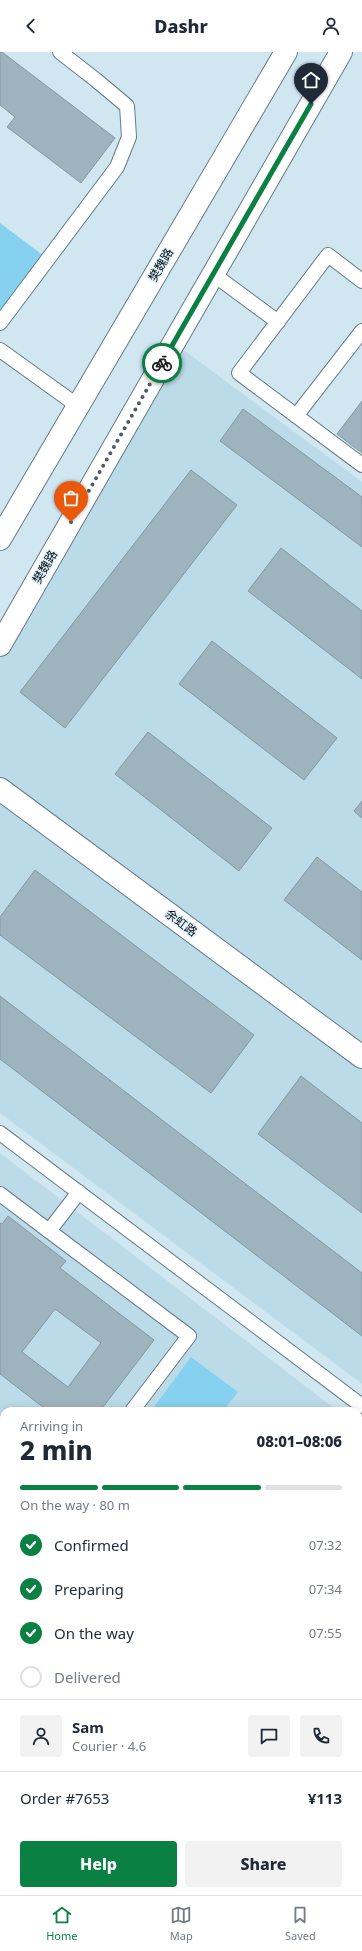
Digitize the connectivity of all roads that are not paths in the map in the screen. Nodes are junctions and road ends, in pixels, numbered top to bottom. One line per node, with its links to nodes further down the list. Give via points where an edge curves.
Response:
1 (60, 52): 7 (lane, via 127,106 129,137 117,167)
2 (286, 52): 10 (street, 樊魏路)
3 (341, 52): 4 (street, 樊魏路)
4 (214, 274): 6 (lane); 14 (street, 樊魏路)
5 (362, 281): 6 (lane, via 328,255)
6 (278, 322): 11 (lane, via 239,373)
7 (0, 323)
8 (362, 331): 11 (lane)
9 (0, 350): 10 (lane)
10 (78, 406): 13 (street, 樊魏路)
11 (296, 416): 12 (lane)
12 (362, 466)
13 (0, 539)
14 (0, 645)
15 (0, 789): 16 (street, 余虹路)
16 (362, 1057)
17 (0, 1132): 18 (lane)
18 (79, 1192): 20 (lane); 21 (lane)
19 (0, 1194): 20 (lane)
20 (49, 1231): 22 (lane, via 189,1336)
21 (362, 1406)
22 (135, 1407)

